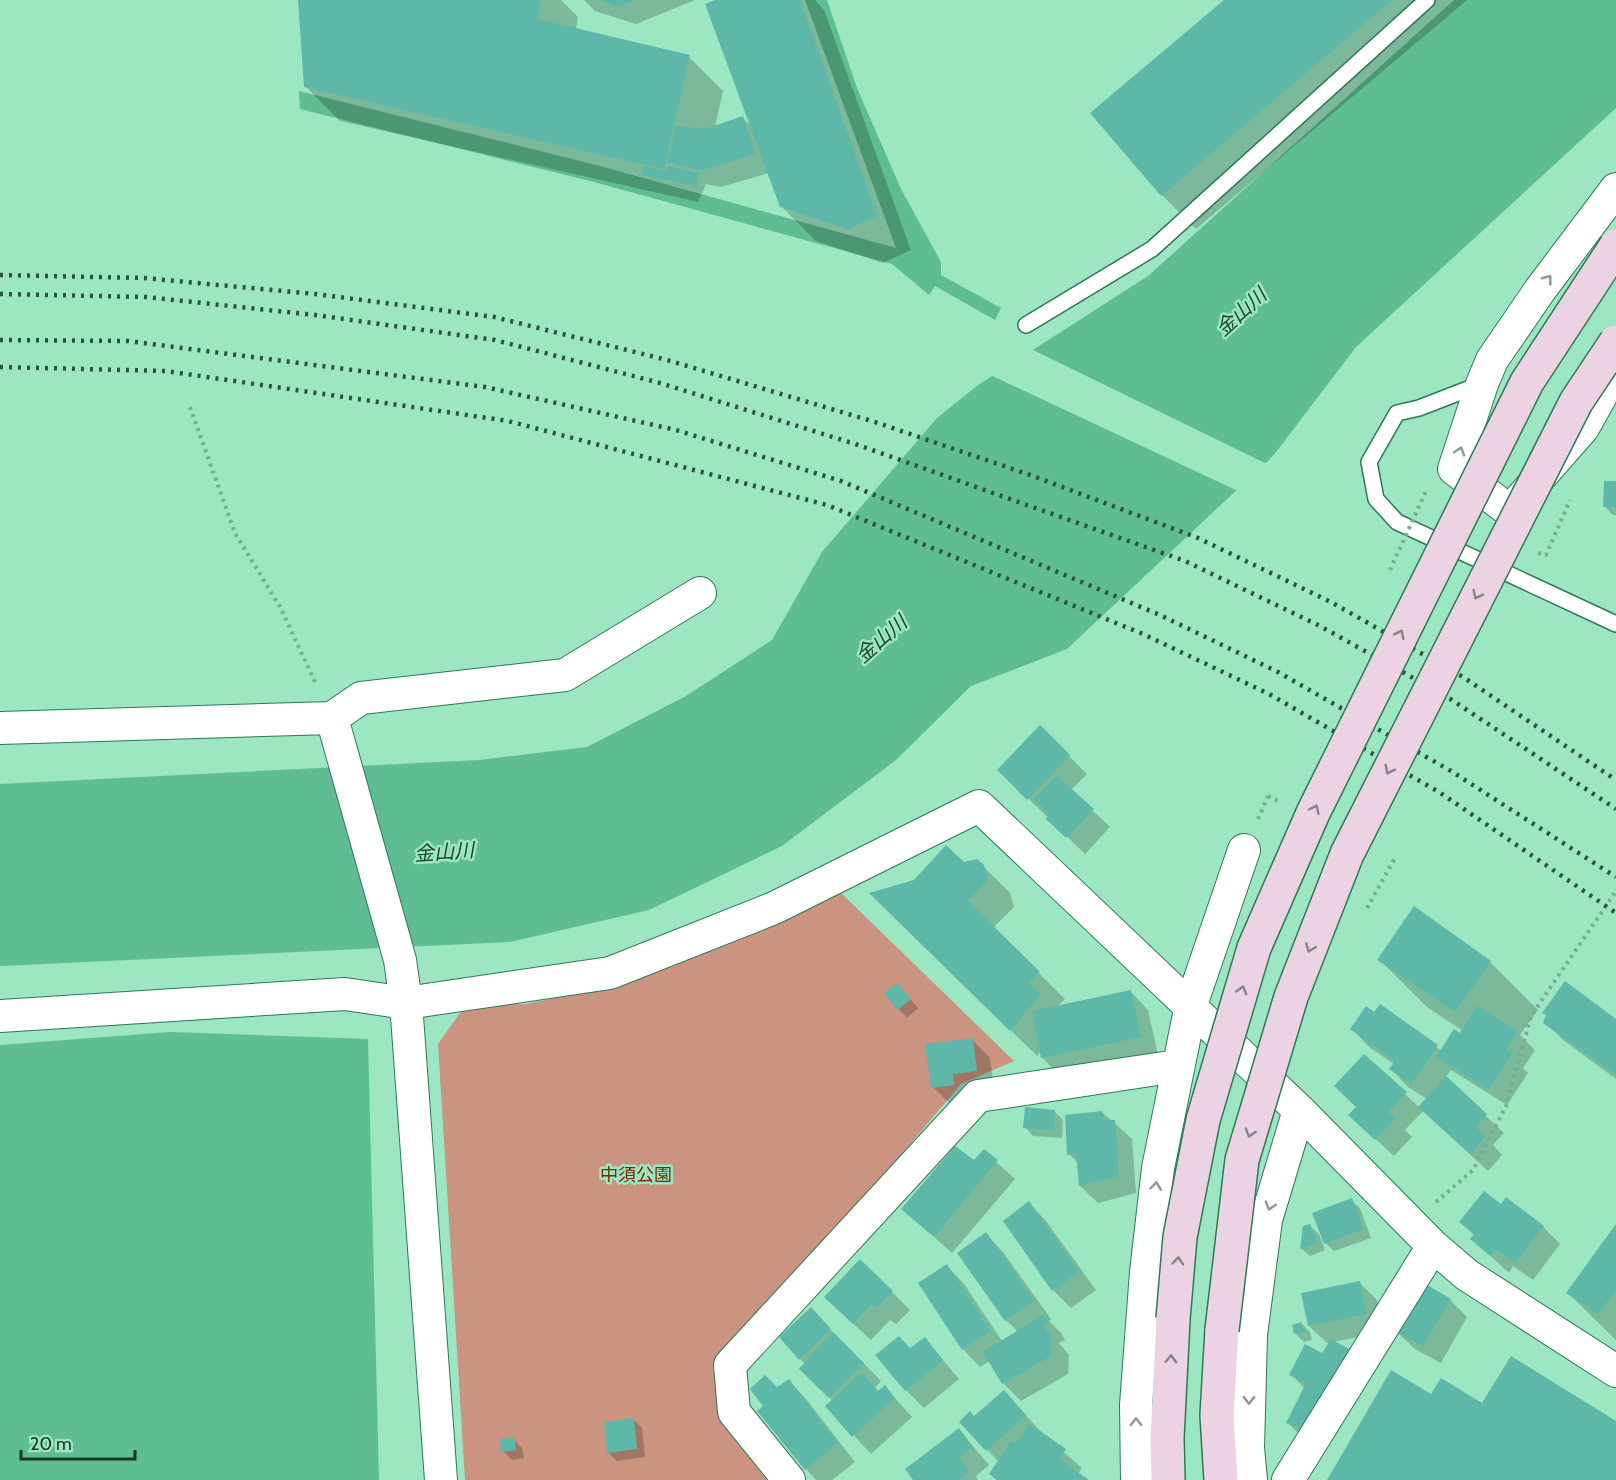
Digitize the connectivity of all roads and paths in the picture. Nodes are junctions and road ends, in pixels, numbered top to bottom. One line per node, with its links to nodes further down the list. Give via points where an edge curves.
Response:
1 (1427, 0): 4 (lane, via 1152,249)
2 (1616, 189): 7 (street, one-way to 2, via 1492,360 1540,290)
3 (1616, 246): 28 (street, one-way to 3, bridge, via 1167,1438 1180,1237 1203,1120 1254,948 1313,813 1527,382)
4 (1026, 325)
5 (1616, 342): 29 (street, one-way to 29, bridge, via 1576,402 1347,854 1291,997 1242,1160 1222,1330 1217,1414)
6 (1616, 369): 7 (street, one-way to 7, via 1583,428 1510,511 1454,469)
7 (1482, 384): 10 (lane, via 1397,413 1369,462 1376,499 1397,522)
8 (190, 407): 11 (path, via 235,533 280,607)
9 (700, 593): 11 (street, via 565,675 361,698)
10 (1616, 624)
11 (332, 718): 12 (street); 17 (street, via 400,960)
12 (0, 728)
13 (1244, 850): 18 (street)
14 (1396, 856): 16 (path)
15 (1616, 891): 22 (path, via 1531,1016 1506,1106 1473,1170)
16 (1364, 915)
17 (406, 1003): 18 (street, via 610,973 774,908 979,806); 19 (street, via 345,994); 25 (street)
18 (1191, 1005): 20 (street); 21 (street)
19 (0, 1016)
20 (1177, 1066): 26 (street, via 978,1096 730,1365 734,1412); 27 (street, one-way to 20, via 1136,1406 1146,1272 1158,1168)
21 (1299, 1110): 23 (street); 30 (street, one-way to 30, via 1266,1220 1251,1335)
22 (1434, 1204)
23 (1432, 1246): 24 (street, via 1467,1275); 31 (street)
24 (1616, 1371)
25 (441, 1480)
26 (789, 1480)
27 (1137, 1480)
28 (1168, 1480)
29 (1221, 1480)
30 (1251, 1480)
31 (1288, 1480)

